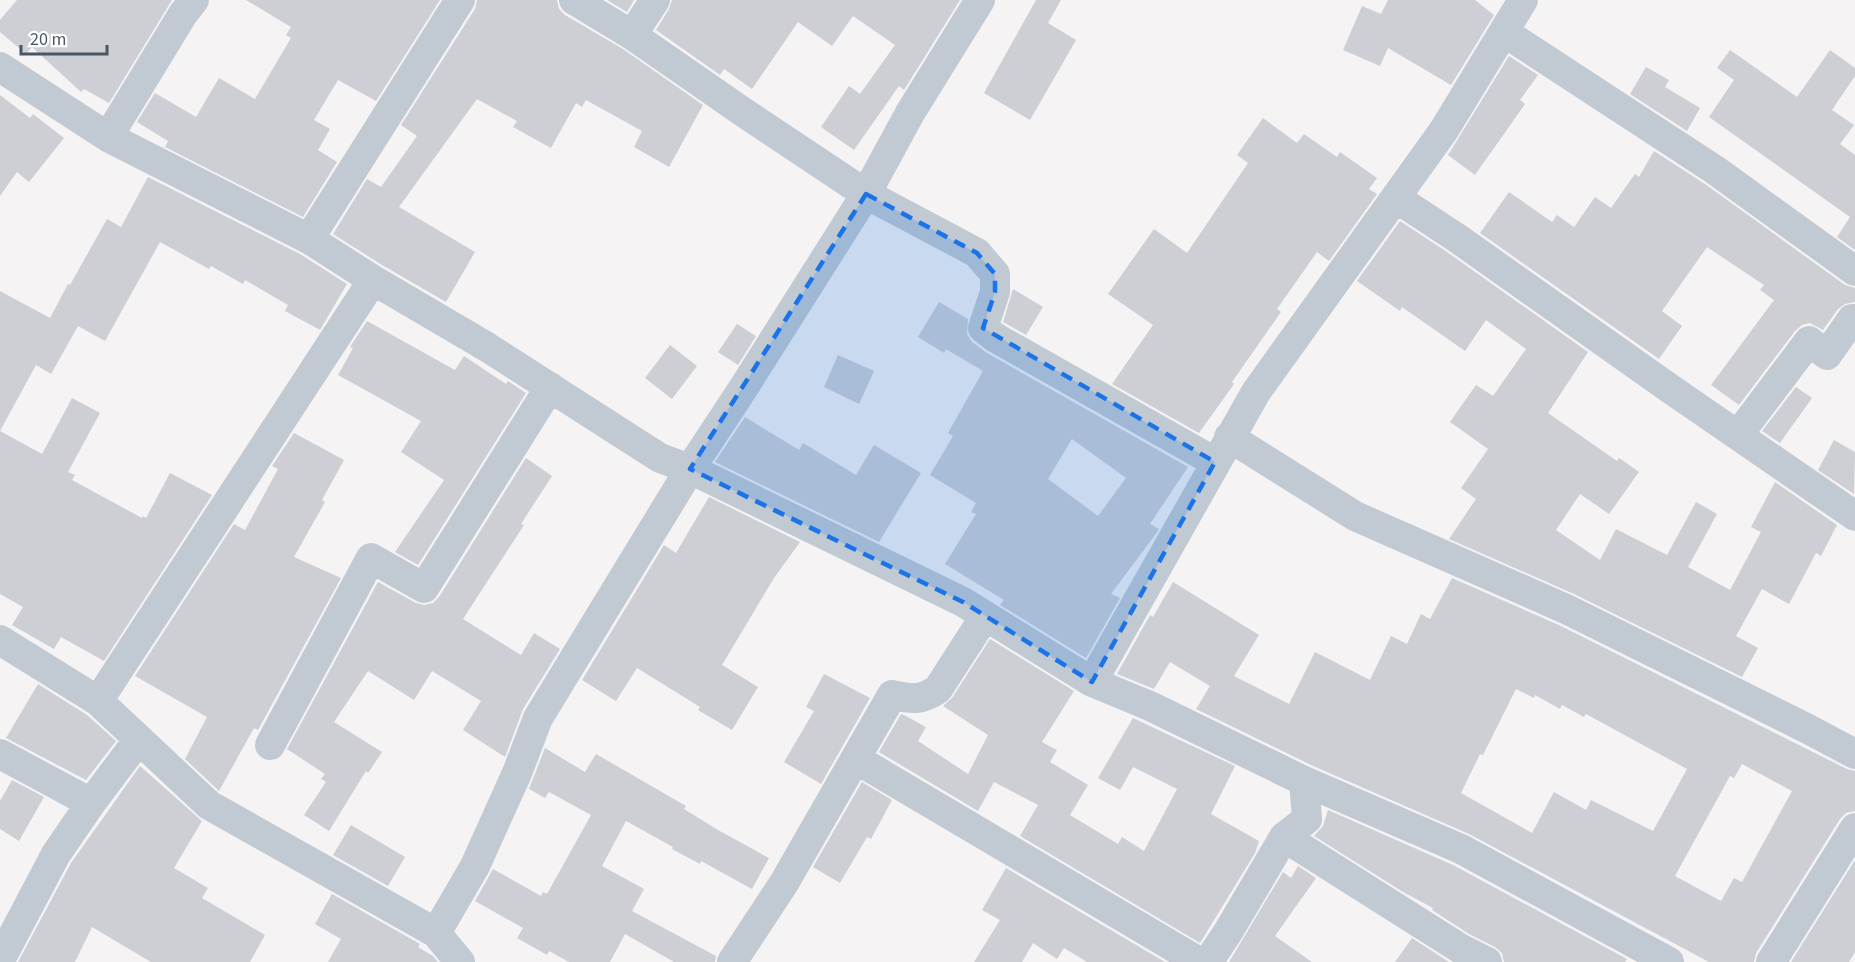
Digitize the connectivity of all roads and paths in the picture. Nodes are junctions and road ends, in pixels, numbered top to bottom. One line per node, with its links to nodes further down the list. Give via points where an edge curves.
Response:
1 (194, 0): 10 (street)
2 (460, 0): 13 (street)
3 (574, 0): 8 (street)
4 (655, 0): 8 (street)
5 (980, 0): 11 (street, via 910,113)
6 (1523, 0): 7 (street)
7 (1504, 32): 12 (street, via 1444,130); 14 (street, via 1715,170)
8 (632, 35): 11 (street)
9 (0, 67): 10 (street)
10 (108, 137): 13 (street)
11 (866, 194): 19 (street, via 976,253 995,274 995,292 983,328 996,338); 20 (street)
12 (1396, 198): 18 (street); 19 (street, via 1257,392)
13 (309, 239): 15 (street)
14 (1855, 271)
15 (374, 280): 17 (street); 25 (street)
16 (1855, 319): 18 (street, via 1827,355 1809,341)
17 (550, 387): 20 (street, via 660,458); 27 (street, via 424,588 371,558)
18 (1738, 435): 21 (street)
19 (1222, 450): 24 (street); 29 (street, via 1355,516 1566,609)
20 (690, 469): 22 (street); 35 (street, via 538,718 475,866)
21 (1855, 516)
22 (986, 616): 24 (street); 30 (street, via 938,688 914,699 892,695)
23 (0, 640): 25 (street)
24 (1092, 682): 31 (street)
25 (98, 701): 26 (street)
26 (139, 740): 32 (street); 35 (street, via 209,805)
27 (270, 745)
28 (0, 754): 32 (street)
29 (1855, 754)
30 (856, 759): 38 (street, via 784,883); 39 (street)
31 (1304, 781): 34 (street, via 1307,819); 42 (street, via 1461,849)
32 (91, 803): 36 (street, via 56,854)
33 (1855, 828): 43 (street)
34 (1284, 837): 40 (street); 41 (street)
35 (436, 933): 37 (street)
36 (0, 960)
37 (460, 962)
38 (732, 962)
39 (1200, 962)
40 (1208, 962)
41 (1487, 962)
42 (1670, 962)
43 (1771, 962)

